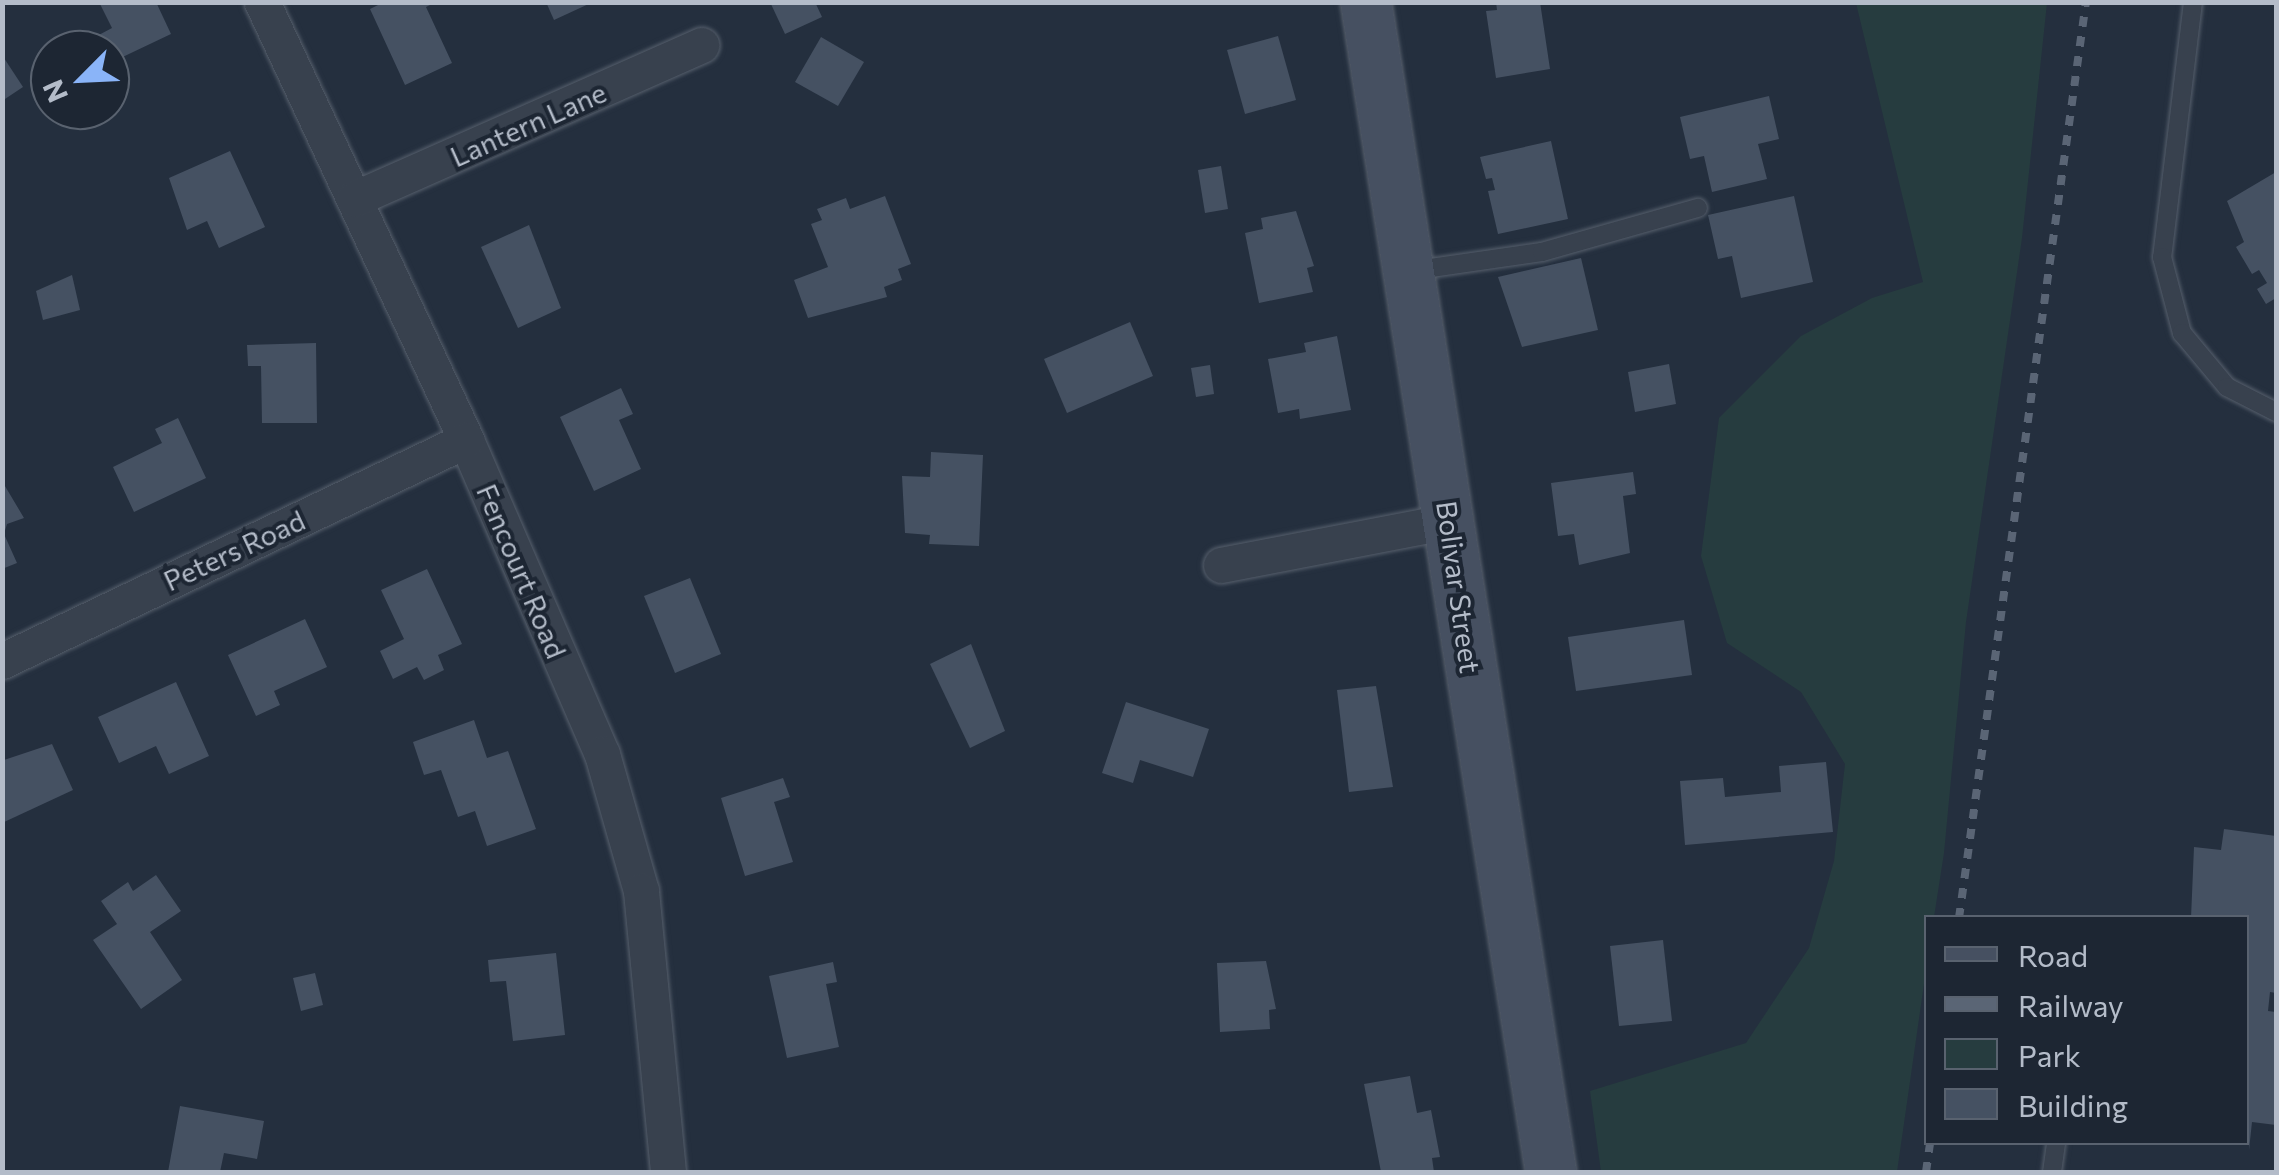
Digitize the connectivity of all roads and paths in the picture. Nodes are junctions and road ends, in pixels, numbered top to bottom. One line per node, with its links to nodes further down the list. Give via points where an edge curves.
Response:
1 (262, 2): 5 (street, Fencourt Road)
2 (1366, 2): 7 (street, Bolivar Street)
3 (2193, 2): 8 (lane, via 2162,257 2182,333 2228,388)
4 (701, 45): 5 (street, Lantern Lane)
5 (354, 199): 9 (street, Fencourt Road)
6 (1698, 208): 7 (lane, via 1542,252)
7 (1409, 271): 10 (street, Bolivar Street)
8 (2276, 412)
9 (466, 440): 12 (street, Peters Road); 14 (street, Fencourt Road, via 602,754 641,891)
10 (1450, 521): 11 (street); 15 (street, Bolivar Street)
11 (1221, 565)
12 (2, 660)
13 (2056, 1145): 16 (lane)
14 (668, 1172)
15 (1550, 1172)
16 (2052, 1172)

